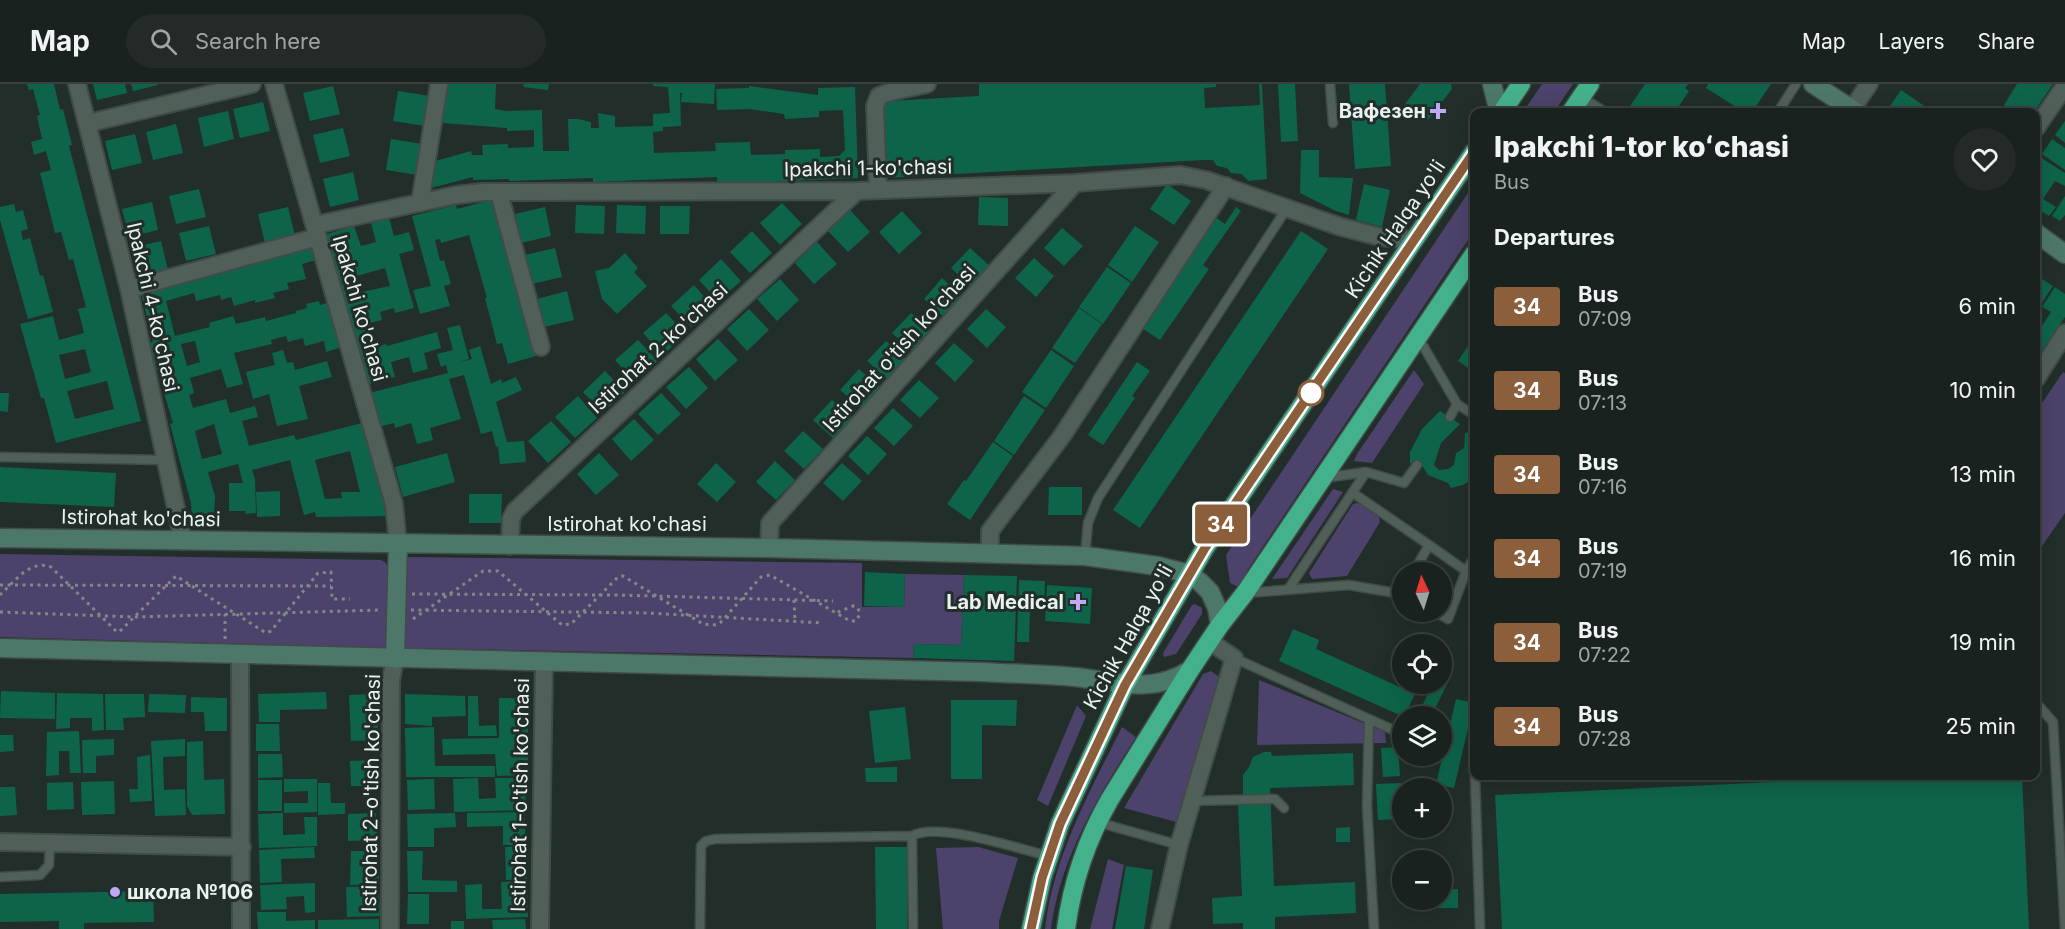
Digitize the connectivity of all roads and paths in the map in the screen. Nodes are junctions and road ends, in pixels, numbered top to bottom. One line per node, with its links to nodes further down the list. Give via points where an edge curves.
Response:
1 (77, 84): 22 (street, Ipakchi 4-ko'chasi)
2 (252, 84): 22 (street)
3 (274, 84): 32 (street, Ipakchi ko'chasi)
4 (439, 84): 30 (street)
5 (927, 84): 27 (street, via 879,96 875,106)
6 (1330, 84): 23 (lane)
7 (1492, 84): 14 (main road)
8 (1521, 84): 15 (highway)
9 (1796, 84): 18 (lane)
10 (1813, 84): 19 (main road)
11 (1869, 84): 20 (street)
12 (2065, 86): 21 (street)
13 (1585, 90): 16 (highway); 17 (lane)
14 (1499, 108)
15 (1503, 108)
16 (1574, 108)
17 (1601, 108)
18 (1781, 108)
19 (1849, 108)
20 (1856, 108)
21 (2040, 122)
22 (89, 123): 37 (street, Ipakchi 4-ko'chasi)
23 (1333, 123)
24 (1470, 158): 34 (highway, Kichik Halqa yo'li)
25 (1075, 183): 26 (street, Ipakchi 1-ko'chasi, via 1180,175); 27 (street, Ipakchi 1-ko'chasi); 56 (street, Istirohat o'tish ko'chasi, via 770,523)
26 (1226, 186): 31 (street, Ipakchi 1-ko'chasi); 57 (street, via 1062,436 990,531)
27 (878, 190): 28 (street, Ipakchi 1-ko'chasi)
28 (857, 191): 29 (street, Ipakchi 1-ko'chasi); 55 (street, Istirohat 2-ko'chasi, via 515,510)
29 (498, 193): 30 (street, Ipakchi 1-ko'chasi, via 456,195); 40 (street)
30 (420, 203): 32 (street, Ipakchi 1-ko'chasi)
31 (1287, 208): 34 (street, Ipakchi 1-ko'chasi, via 1380,237); 58 (lane, via 1098,498 1088,523)
32 (316, 231): 37 (street, Ipakchi 1-ko'chasi); 53 (street, Ipakchi ko'chasi, via 394,504)
33 (2040, 236): 35 (main road)
34 (1414, 240): 62 (highway, Kichik Halqa yo'li)
35 (2065, 254)
36 (1470, 260): 39 (highway)
37 (129, 289): 46 (street, Ipakchi 4-ko'chasi)
38 (2065, 333): 41 (street)
39 (1418, 337): 42 (lane); 49 (highway)
40 (541, 347)
41 (2040, 373)
42 (1457, 404): 43 (lane); 44 (lane)
43 (1470, 412)
44 (1450, 417)
45 (0, 457): 46 (lane)
46 (166, 460): 52 (street, Ipakchi 4-ko'chasi)
47 (1417, 465): 48 (lane, via 1404,483)
48 (1366, 472): 49 (lane); 50 (lane)
49 (1323, 478): 74 (highway)
50 (1353, 493): 54 (lane); 70 (lane)
51 (0, 538): 52 (main road, Istirohat ko'chasi)
52 (183, 541): 53 (main road, Istirohat ko'chasi)
53 (398, 544): 55 (main road, Istirohat ko'chasi); 72 (main road)
54 (1428, 545): 59 (lane); 61 (lane)
55 (510, 546): 56 (main road, Istirohat ko'chasi)
56 (769, 548): 57 (main road, Istirohat ko'chasi)
57 (990, 553): 58 (main road, Istirohat ko'chasi)
58 (1085, 556): 62 (main road, Istirohat ko'chasi)
59 (1419, 562)
60 (1470, 564): 61 (lane)
61 (1466, 571): 84 (lane)
62 (1189, 574): 88 (main road, Istirohat ko'chasi, via 1210,592); 98 (highway, Kichik Halqa yo'li)
63 (0, 585): 64 (path)
64 (11, 585): 65 (path); 65 (path, via 30,567 41,564 51,567); 76 (path)
65 (69, 585): 66 (path); 66 (path, via 119,632)
66 (165, 585): 67 (path); 67 (path, via 176,576)
67 (192, 585): 68 (path); 68 (path, via 266,633)
68 (308, 585): 69 (path); 69 (path, via 318,573 331,572)
69 (331, 586): 80 (path, via 332,599)
70 (1290, 588): 71 (lane, via 1349,585); 74 (lane)
71 (1392, 591)
72 (397, 593): 73 (path); 89 (main road)
73 (450, 593): 75 (path); 75 (path, via 483,571 493,570); 89 (path)
74 (1245, 593): 88 (highway)
75 (525, 594): 77 (path); 77 (path, via 559,623 567,625)
76 (0, 595)
77 (600, 595): 78 (path); 78 (path, via 622,576)
78 (658, 596): 79 (path); 79 (path, via 709,626 721,622)
79 (742, 598): 81 (path); 82 (path, via 761,577 770,575)
80 (350, 599)
81 (794, 600): 82 (path); 87 (path)
82 (814, 600): 83 (path); 85 (path)
83 (833, 601)
84 (1452, 608)
85 (836, 613): 85 (path, via 853,606 860,614 852,622)
86 (225, 614): 91 (path)
87 (795, 620)
88 (1220, 626): 90 (highway)
89 (396, 627): 95 (main road)
90 (1209, 641): 94 (street); 97 (highway)
91 (225, 643)
92 (0, 648): 93 (main road)
93 (240, 654): 95 (main road); 110 (street)
94 (1234, 658): 100 (lane); 103 (street)
95 (395, 659): 96 (main road); 114 (street, Istirohat 2-o'tish ko'chasi)
96 (544, 662): 98 (main road, via 982,672 1082,678); 115 (street, Istirohat 1-o'tish ko'chasi)
97 (1190, 670): 98 (main road, via 1155,684); 105 (highway)
98 (1125, 685): 111 (highway, Kichik Halqa yo'li)
99 (2040, 707): 123 (lane, via 2052,722)
100 (1369, 720): 101 (lane); 121 (lane, via 1367,806)
101 (1392, 730)
102 (1475, 780): 122 (lane)
103 (1192, 801): 104 (lane, via 1275,799); 109 (street)
104 (1284, 808)
105 (1097, 822): 109 (lane); 119 (highway, via 1075,884)
106 (912, 836): 111 (lane, via 918,832 944,831); 116 (lane, via 706,841 700,854); 117 (lane)
107 (0, 842): 108 (street)
108 (50, 843): 110 (street); 112 (lane, via 49,865 40,875)
109 (1179, 845): 120 (street)
110 (242, 847): 113 (street)
111 (1049, 856): 118 (highway, Kichik Halqa yo'li)
112 (0, 877)
113 (241, 929)
114 (390, 929)
115 (540, 929)
116 (699, 929)
117 (913, 929)
118 (1031, 929)
119 (1066, 929)
120 (1160, 929)
121 (1374, 929)
122 (1480, 929)
123 (2064, 929)

